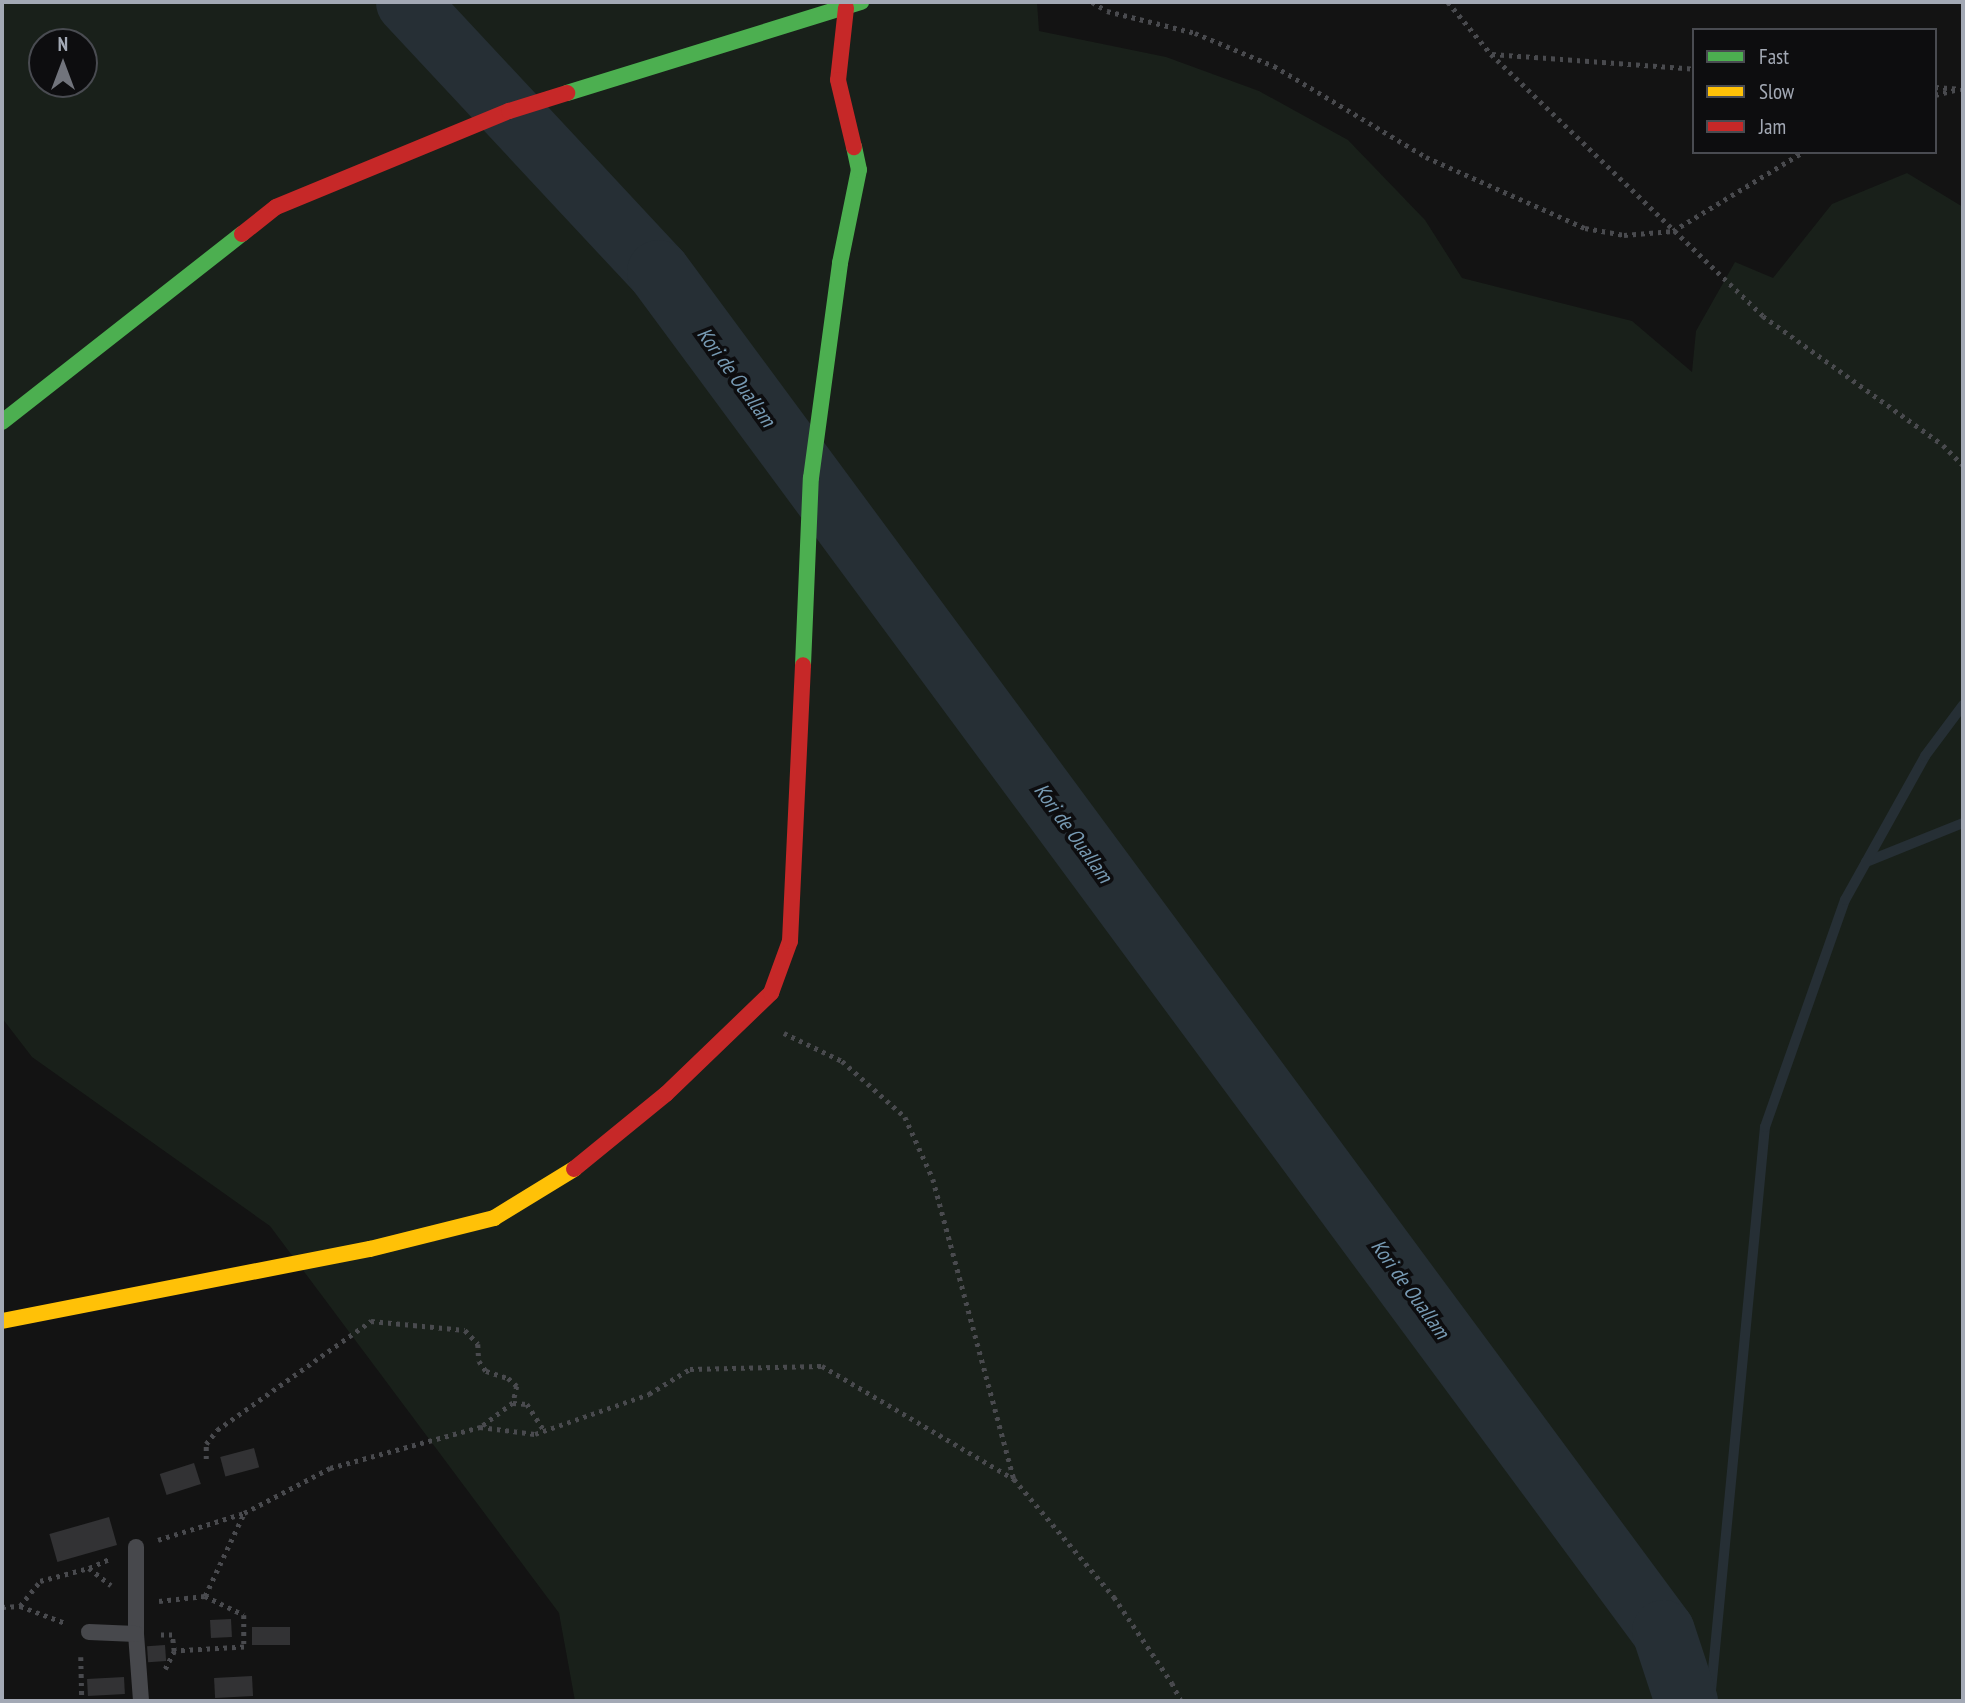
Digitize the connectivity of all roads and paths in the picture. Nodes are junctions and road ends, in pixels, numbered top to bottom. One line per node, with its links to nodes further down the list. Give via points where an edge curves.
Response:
1 (1092, 2): 10 (path, via 1107,11 1195,33 1275,66 1426,157 1585,228 1624,235)
2 (1448, 2): 4 (path)
3 (854, 5): 11 (street, via 509,111 276,207); 13 (street, via 838,80 859,170 840,263 811,478 790,941)
4 (1491, 54): 5 (path); 10 (path)
5 (1692, 69)
6 (1937, 87): 7 (path)
7 (1960, 89): 8 (path)
8 (1937, 95)
9 (1800, 154): 10 (path)
10 (1673, 231): 12 (path, via 1763,316 1943,445)
11 (2, 422)
12 (1963, 465)
13 (771, 993): 14 (street, via 645,1111 562,1179 494,1218 370,1249); 19 (path, via 774,1019 784,1033 842,1062 905,1117 933,1179)
14 (2, 1321)
15 (513, 1403): 16 (path); 17 (path, via 527,1404); 18 (path, via 517,1386 486,1371 479,1361 478,1345 465,1330 371,1321 217,1430 206,1444)
16 (481, 1427): 17 (path, via 535,1434); 20 (path, via 330,1468)
17 (544, 1430): 19 (path, via 649,1394 690,1368 822,1366)
18 (206, 1459)
19 (1014, 1479): 29 (path, via 1114,1598)
20 (244, 1513): 21 (path); 22 (path)
21 (136, 1547): 25 (lane)
22 (205, 1596)
23 (2, 1607): 24 (path, via 20,1606)
24 (89, 1632): 25 (lane)
25 (136, 1634): 28 (lane)
26 (80, 1651): 27 (path)
27 (82, 1701)
28 (142, 1701)
29 (1181, 1701)

